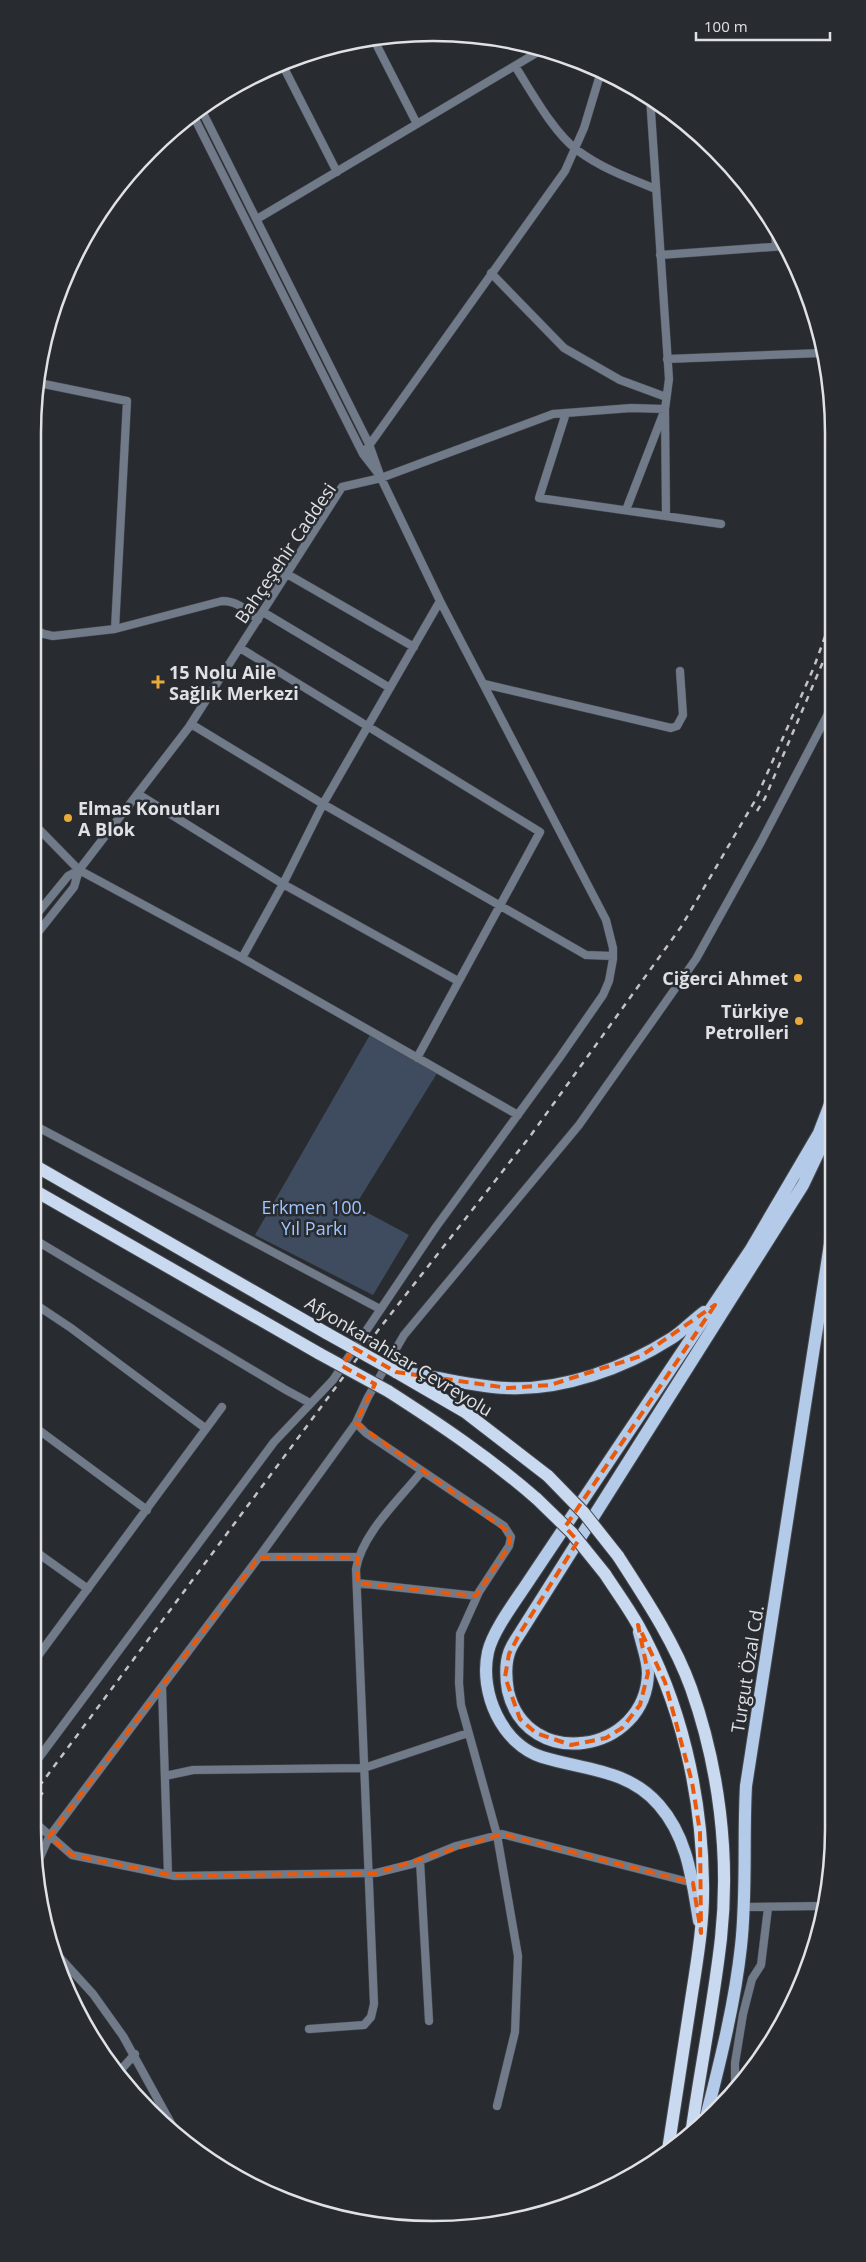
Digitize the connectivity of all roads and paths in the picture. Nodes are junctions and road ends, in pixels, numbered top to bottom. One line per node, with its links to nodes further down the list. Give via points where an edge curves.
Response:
1 (377, 46): 9 (street)
2 (533, 55): 3 (street)
3 (515, 66): 9 (street); 10 (street, via 550,120)
4 (285, 70): 11 (street)
5 (599, 79): 10 (street)
6 (651, 107): 12 (street)
7 (204, 115): 13 (street)
8 (196, 121): 24 (street)
9 (417, 124): 11 (street)
10 (575, 149): 12 (street, via 611,172); 16 (street, via 565,171)
11 (337, 172): 13 (street)
12 (656, 189): 15 (street)
13 (257, 219): 23 (street)
14 (776, 246): 15 (street)
15 (660, 255): 18 (street)
16 (491, 273): 20 (street, via 564,348 620,380); 23 (street)
17 (816, 353): 18 (street)
18 (667, 359): 20 (street, via 669,379)
19 (45, 384): 33 (street, via 127,401)
20 (666, 397): 21 (street)
21 (665, 409): 22 (street, Bahçeşehir Caddesi); 26 (street); 27 (street)
22 (566, 413): 25 (street, Bahçeşehir Caddesi, via 553,414); 26 (street, via 539,498)
23 (369, 444): 24 (street); 25 (street)
24 (363, 454): 25 (street)
25 (381, 478): 29 (street, Bahçeşehir Caddesi, via 342,487); 30 (street)
26 (626, 510): 27 (street)
27 (666, 515): 28 (street)
28 (721, 524)
29 (287, 574): 31 (street, Bahçeşehir Caddesi); 35 (street)
30 (440, 601): 35 (street); 38 (street)
31 (263, 612): 32 (street, Bahçeşehir Caddesi); 39 (street)
32 (258, 620): 33 (street, via 240,604 222,601); 36 (street, Bahçeşehir Caddesi)
33 (115, 629): 34 (street, via 53,636)
34 (41, 632)
35 (414, 647): 39 (street)
36 (240, 648): 41 (street, Bahçeşehir Caddesi); 42 (street)
37 (680, 672): 38 (street, via 683,715 677,726 671,728)
38 (484, 684): 51 (street, via 606,920)
39 (390, 688): 42 (street)
40 (825, 719): 69 (street, via 696,959 579,1125 404,1335)
41 (191, 724): 43 (street, Bahçeşehir Caddesi); 44 (street)
42 (368, 726): 44 (street); 48 (street, via 540,832)
43 (138, 794): 46 (street, Bahçeşehir Caddesi); 47 (street)
44 (323, 804): 47 (street); 48 (street)
45 (41, 831): 46 (street)
46 (79, 870): 49 (street, Bahçeşehir Caddesi, via 68,876); 50 (street, Bahçeşehir Caddesi, via 74,887); 52 (street)
47 (283, 884): 52 (street); 53 (street)
48 (500, 905): 51 (street, via 586,955); 53 (street)
49 (41, 909)
50 (41, 929)
51 (614, 956): 55 (street, via 603,995)
52 (242, 958): 54 (street)
53 (458, 981): 54 (street)
54 (416, 1058): 55 (street)
55 (518, 1115): 65 (street)
56 (825, 1117): 63 (main road, via 779,1204)
57 (41, 1129): 65 (street)
58 (825, 1139): 80 (main road, via 803,1185 516,1640 509,1654 505,1677 510,1699 520,1719 536,1734 554,1742 571,1744 606,1738 622,1728 640,1705 648,1673)
59 (41, 1169): 66 (highway, Afyonkarahisar Çevreyolu, bridge)
60 (41, 1194): 80 (highway, Afyonkarahisar Çevreyolu, bridge, via 388,1391 463,1439 500,1467 572,1533)
61 (41, 1243): 67 (street)
62 (825, 1276): 96 (main road, Turgut Özal Cd., via 746,1786)
63 (714, 1305): 66 (main road, via 673,1337 641,1356 550,1385 508,1388); 94 (main road, via 504,1620 488,1651 487,1673 491,1700 500,1723 518,1745 542,1757 617,1775 636,1784 659,1804 686,1852)
64 (41, 1308): 70 (street)
65 (380, 1309): 67 (street, via 332,1380)
66 (396, 1372): 108 (highway, Afyonkarahisar Çevreyolu, bridge, via 465,1412 548,1476 584,1513 618,1556 667,1635 690,1687 706,1736 719,1809 724,1864 721,1937)
67 (310, 1403): 84 (street, via 274,1442)
68 (222, 1407): 70 (street)
69 (356, 1424): 72 (street); 75 (street)
70 (205, 1428): 73 (street)
71 (41, 1432): 73 (street)
72 (422, 1471): 76 (street, via 371,1534); 79 (street, via 510,1532 509,1546)
73 (147, 1510): 78 (street)
74 (41, 1555): 78 (street)
75 (259, 1557): 76 (street); 82 (street)
76 (358, 1557): 77 (street)
77 (357, 1583): 79 (street); 85 (street)
78 (88, 1589): 81 (street)
79 (477, 1596): 83 (street, via 460,1634 459,1683)
80 (638, 1625): 98 (highway, Afyonkarahisar Çevreyolu, via 665,1682 692,1782 700,1832)
81 (41, 1652)
82 (162, 1687): 86 (street); 89 (street)
83 (468, 1733): 85 (street); 88 (street)
84 (41, 1755)
85 (364, 1768): 86 (street, via 193,1770); 93 (street)
86 (165, 1776): 92 (street)
87 (41, 1829): 89 (street)
88 (497, 1835): 91 (street, via 456,1846); 94 (street); 105 (street, via 518,1956 515,2032)
89 (49, 1837): 90 (street); 92 (street, via 72,1855)
90 (42, 1853)
91 (420, 1861): 93 (street); 100 (street)
92 (168, 1874): 93 (street)
93 (369, 1874): 101 (street, via 374,2004 371,2016 364,2025)
94 (693, 1883): 98 (main road)
95 (817, 1906): 97 (street)
96 (744, 1907): 97 (street); 106 (main road, Turgut Özal Cd., via 736,1982)
97 (768, 1908): 104 (street, via 761,1965 752,1979 743,2014)
98 (701, 1933): 109 (highway, Afyonkarahisar Çevreyolu)
99 (65, 1963): 102 (street, via 93,1994)
100 (429, 2021)
101 (309, 2029)
102 (135, 2054): 103 (street); 107 (street)
103 (123, 2068)
104 (735, 2078)
105 (497, 2106)
106 (708, 2108)
107 (168, 2117)
108 (693, 2122)
109 (669, 2141)

